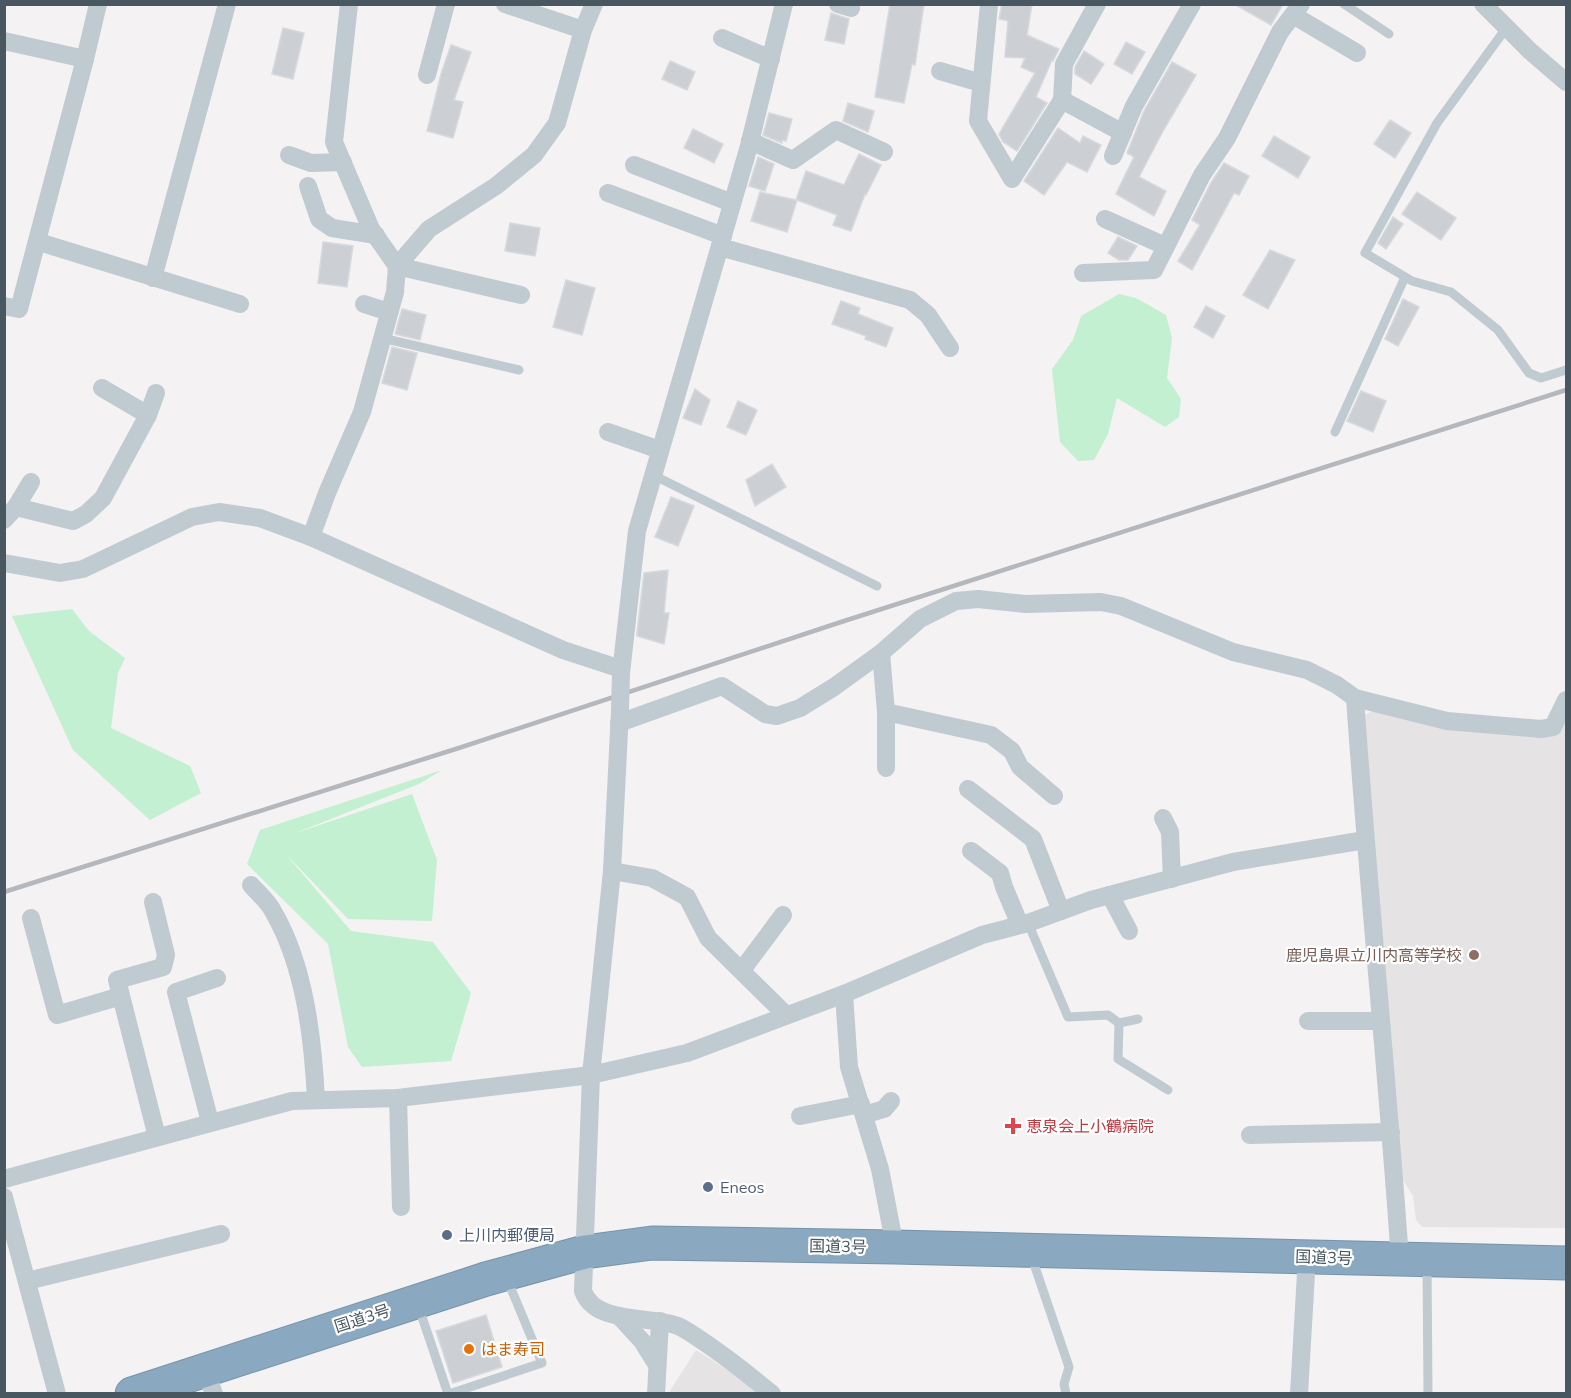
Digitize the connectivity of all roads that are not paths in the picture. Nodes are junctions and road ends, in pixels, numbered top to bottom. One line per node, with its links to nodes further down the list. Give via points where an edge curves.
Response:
1 (98, 4): 20 (street)
2 (227, 4): 47 (street)
3 (349, 4): 34 (street, via 334,142)
4 (446, 4): 23 (street)
5 (594, 4): 15 (street)
6 (784, 4): 21 (street)
7 (988, 4): 25 (street)
8 (1097, 4): 26 (street, via 1064,64)
9 (1192, 4): 28 (street, via 1134,106)
10 (1344, 4): 16 (lane)
11 (1483, 4): 14 (street)
12 (516, 6): 15 (street)
13 (1297, 10): 19 (street); 43 (street, via 1280,32 1227,138 1202,175)
14 (1507, 27): 24 (street); 46 (lane, via 1437,123 1365,253)
15 (583, 30): 44 (street, via 556,123 534,155 496,186 429,229)
16 (1389, 34)
17 (722, 38): 21 (street)
18 (4, 41): 20 (street)
19 (1357, 53)
20 (85, 59): 42 (street)
21 (771, 59): 30 (street)
22 (940, 71): 25 (street)
23 (428, 75)
24 (1566, 82)
25 (981, 83): 26 (street, via 978,121 1012,179)
26 (1062, 100): 28 (street)
27 (836, 115): 29 (street)
28 (1123, 133): 33 (street)
29 (829, 135): 30 (street, via 793,160); 31 (street, via 836,130)
30 (750, 141): 38 (street)
31 (884, 152)
32 (289, 155): 34 (street, via 311,163)
33 (1113, 156)
34 (342, 162): 40 (street)
35 (634, 165): 38 (street)
36 (308, 186): 40 (street, via 319,219 332,228)
37 (608, 194): 41 (street)
38 (732, 203): 41 (street)
39 (1104, 219): 43 (street)
40 (376, 235): 44 (street)
41 (721, 241): 54 (street, via 910,300 928,315); 62 (street)
42 (39, 242): 47 (street); 51 (street, via 20,309)
43 (1165, 246): 45 (street, via 1154,270)
44 (397, 266): 48 (street); 52 (street)
45 (1083, 273)
46 (1405, 277): 56 (lane, via 1451,292 1498,330 1529,373 1541,378); 61 (lane)
47 (153, 278): 49 (street)
48 (521, 295)
49 (240, 304)
50 (364, 304): 52 (street)
51 (4, 306)
52 (389, 312): 53 (street)
53 (382, 338): 55 (lane); 66 (street, via 362,412)
54 (950, 348)
55 (519, 370)
56 (1566, 370)
57 (102, 388): 59 (street)
58 (156, 393): 59 (street)
59 (148, 416): 65 (street, via 103,498 86,514 73,521)
60 (608, 432): 62 (street)
61 (1335, 432)
62 (660, 450): 63 (street)
63 (653, 475): 68 (lane); 70 (street, via 637,531)
64 (31, 482): 65 (street)
65 (10, 513)
66 (311, 537): 67 (street, via 260,518 219,512 192,517 83,569 60,573); 70 (street, via 563,650)
67 (4, 563)
68 (877, 586)
69 (881, 653): 71 (street, via 920,619 956,601 1101,602 1121,606 1233,652 1307,670); 73 (street); 74 (street, via 834,687 786,714 765,714 722,686)
70 (621, 671): 74 (street, bridge)
71 (1355, 698): 72 (street, via 1448,721 1541,729 1553,727); 79 (street)
72 (1566, 700)
73 (886, 712): 75 (street); 77 (street, via 991,735 1012,751 1020,767)
74 (620, 716): 81 (street)
75 (886, 768)
76 (968, 789): 86 (street, via 1033,839)
77 (1054, 796)
78 (1163, 818): 82 (street, via 1170,831)
79 (1365, 840): 82 (street, via 1233,862); 97 (street)
80 (970, 851): 89 (street, via 1000,873)
81 (612, 871): 91 (street, via 652,878 687,897 708,938); 100 (street)
82 (1172, 879): 84 (street)
83 (251, 885): 103 (street, via 274,911 297,966 314,1058)
84 (1110, 895): 86 (street); 90 (street)
85 (153, 902): 94 (street, via 166,955 163,967 117,980)
86 (1061, 911): 89 (street)
87 (783, 915): 91 (street)
88 (31, 918): 94 (street, via 57,1015)
89 (1024, 924): 93 (street, via 982,935); 99 (lane, via 1068,1017 1108,1015)
90 (1129, 931)
91 (742, 970): 95 (street)
92 (217, 978): 107 (street, via 176,992)
93 (844, 994): 95 (street); 105 (street, via 849,1066)
94 (121, 996): 110 (street)
95 (786, 1015): 100 (street, via 687,1053)
96 (1138, 1019): 99 (lane)
97 (1380, 1020): 98 (street); 108 (street)
98 (1308, 1021)
99 (1119, 1023): 101 (lane, via 1118,1059)
100 (591, 1075): 102 (street); 117 (street)
101 (1168, 1090)
102 (398, 1098): 103 (street); 113 (street)
103 (316, 1100): 107 (street, via 292,1101)
104 (891, 1101): 105 (street, via 884,1109)
105 (862, 1110): 106 (street); 115 (street, via 880,1169)
106 (800, 1116)
107 (210, 1122): 110 (street)
108 (1391, 1132): 109 (street); 119 (street)
109 (1251, 1135)
110 (157, 1137): 111 (street)
111 (4, 1179)
112 (4, 1197): 122 (street)
113 (401, 1207)
114 (221, 1234): 122 (street)
115 (895, 1247): 116 (highway, 国道3号); 117 (highway, 国道3号, via 652,1243)
116 (1029, 1250): 118 (highway, 国道3号); 133 (lane, via 1069,1367 1064,1384)
117 (585, 1252): 121 (highway, 国道3号); 124 (street, via 586,1298 603,1311)
118 (1306, 1256): 119 (highway, 国道3号); 134 (street)
119 (1413, 1260): 120 (highway, 国道3号); 135 (lane)
120 (1566, 1263)
121 (505, 1274): 123 (highway, 国道3号); 130 (lane, via 542,1363)
122 (27, 1281): 128 (street)
123 (416, 1301): 127 (highway, 国道3号); 130 (lane)
124 (619, 1316): 125 (street); 126 (street)
125 (660, 1321): 126 (street); 132 (street, via 680,1326)
126 (657, 1365): 131 (street)
127 (210, 1381): 129 (highway, 国道3号)
128 (57, 1394)
129 (132, 1394)
130 (449, 1394)
131 (656, 1394)
132 (772, 1394)
133 (1066, 1394)
134 (1299, 1394)
135 (1428, 1394)

